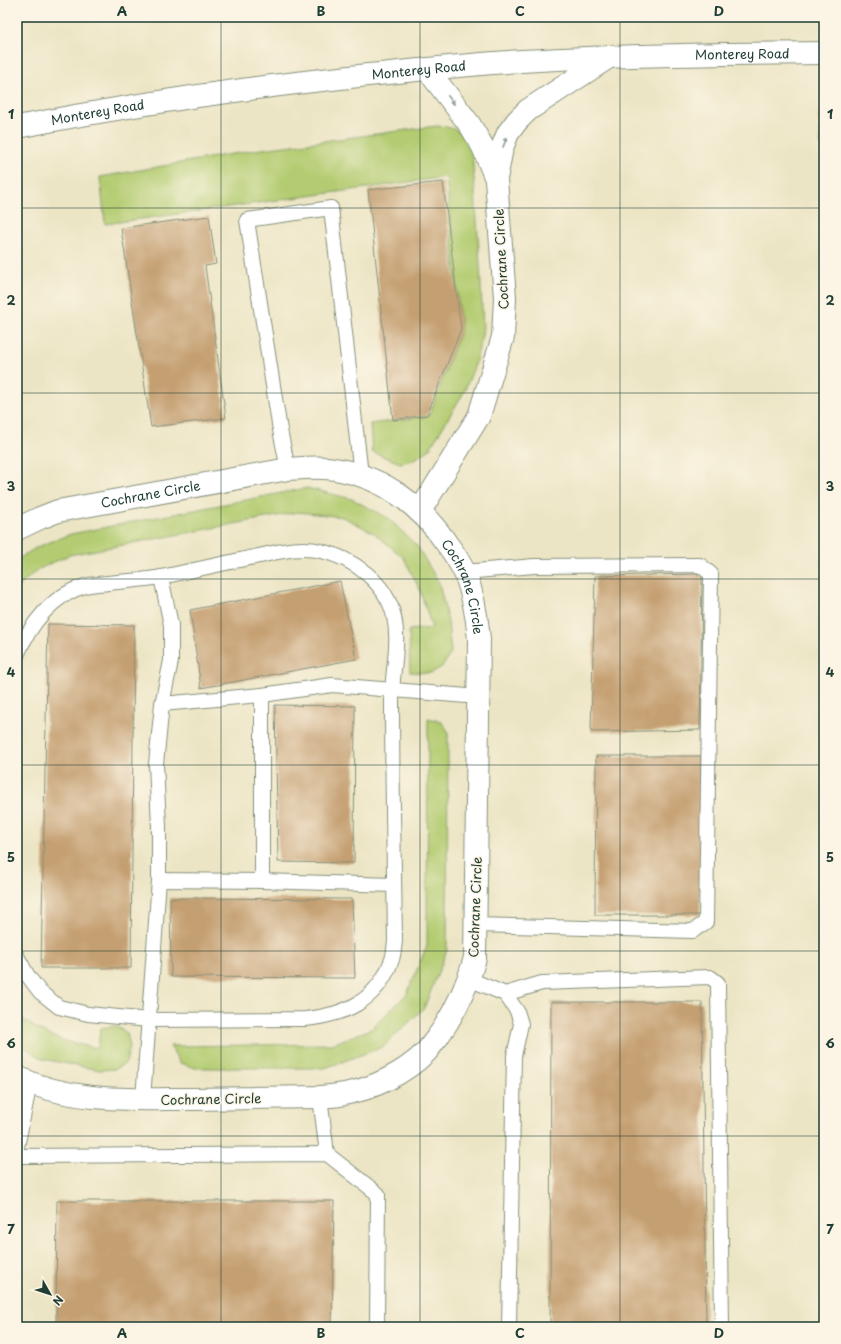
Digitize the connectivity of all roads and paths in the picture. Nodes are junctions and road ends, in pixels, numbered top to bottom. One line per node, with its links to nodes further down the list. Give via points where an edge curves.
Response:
1 (824, 53): 2 (street, Monterey Road)
2 (609, 57): 3 (street, Monterey Road); 5 (street, Cochrane Circle, one-way to 2, via 502,148 508,133 517,121 528,110)
3 (427, 69): 4 (street, Monterey Road, via 292,83 167,100); 5 (street, Cochrane Circle, one-way to 5, via 470,124)
4 (17, 127)
5 (496, 179): 8 (street, Cochrane Circle, via 505,298 502,337 479,416)
6 (288, 469): 7 (street, Cochrane Circle, via 317,467); 7 (lane, via 248,220 331,208); 9 (street, Cochrane Circle, via 58,511)
7 (361, 475): 8 (street, Cochrane Circle, via 388,488)
8 (420, 511): 10 (street, Cochrane Circle, via 440,533)
9 (17, 529)
10 (464, 572): 15 (street, Cochrane Circle, via 477,618); 20 (lane, via 534,566 700,565 711,574 706,922 693,931)
11 (161, 576): 12 (lane, via 86,586 72,591 52,604 37,619); 13 (lane, via 296,549 320,550 341,557 360,567 374,580 388,600 394,617 396,637); 16 (lane, via 171,625 171,660)
12 (17, 655)
13 (392, 691): 14 (lane, via 332,685); 15 (lane); 19 (lane)
14 (262, 695): 16 (lane); 18 (lane)
15 (479, 697): 20 (street, Cochrane Circle)
16 (162, 704): 17 (lane, via 156,764)
17 (159, 880): 18 (lane); 24 (lane)
18 (262, 881): 19 (lane)
19 (394, 885): 24 (lane, via 395,941 392,962 379,985 366,999 352,1007 325,1017 305,1019)
20 (475, 924): 22 (street, Cochrane Circle, via 475,958)
21 (17, 956): 24 (lane, via 40,992 59,1007 88,1014)
22 (469, 979): 23 (lane); 26 (street, Cochrane Circle, via 457,1006 426,1052 407,1067 369,1087 345,1094)
23 (505, 994): 32 (lane, via 517,1011 521,1024 514,1056); 33 (lane, via 542,983 710,977 718,983)
24 (149, 1020): 27 (lane)
25 (24, 1080): 27 (street, Cochrane Circle, via 58,1092 88,1097); 28 (lane)
26 (320, 1097): 27 (street, Cochrane Circle); 29 (lane)
27 (143, 1099)
28 (17, 1146)
29 (327, 1154): 30 (lane); 31 (lane, via 378,1194)
30 (17, 1156)
31 (378, 1327)
32 (509, 1327)
33 (722, 1327)

